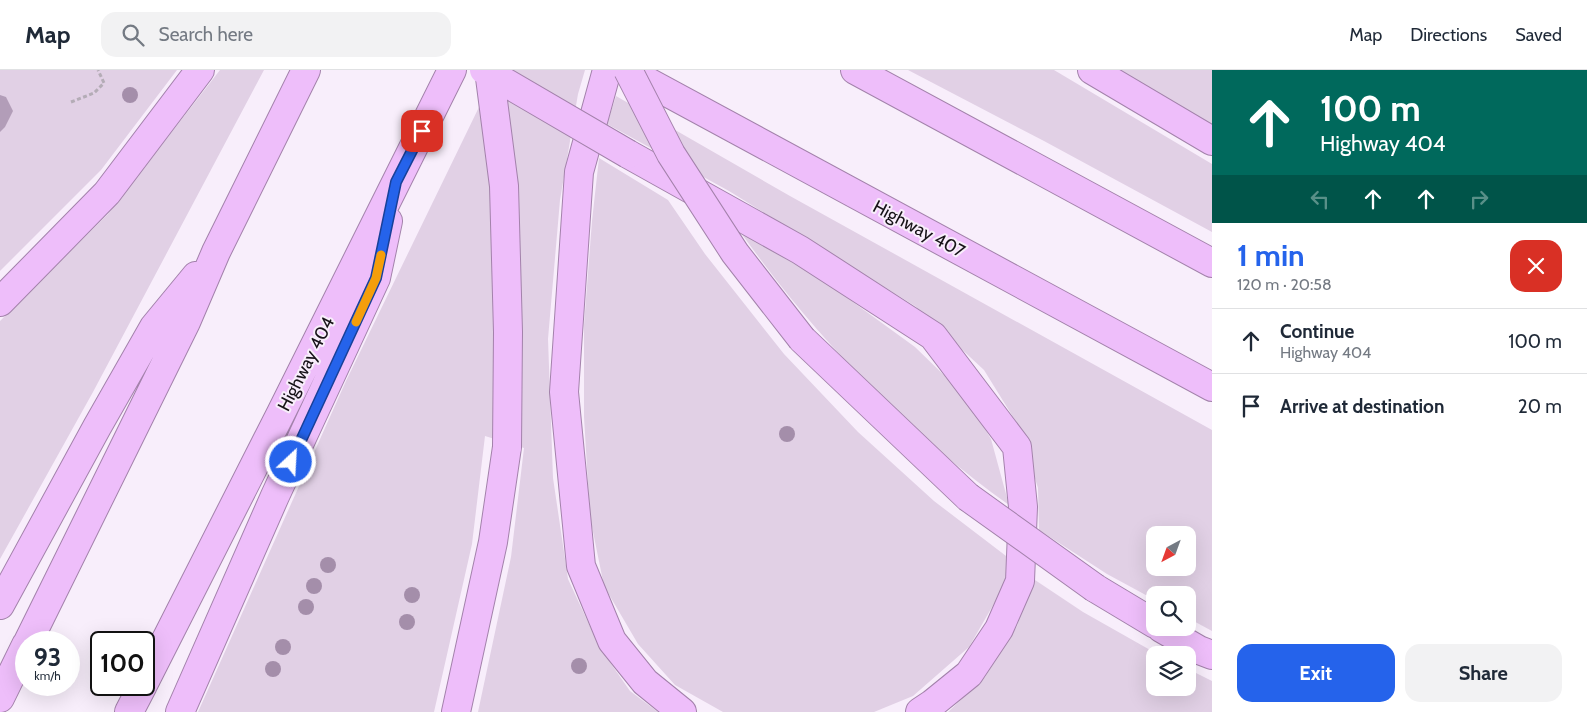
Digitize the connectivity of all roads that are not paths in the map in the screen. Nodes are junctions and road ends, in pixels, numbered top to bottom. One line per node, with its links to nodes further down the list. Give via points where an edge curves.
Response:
1 (200, 70): 14 (highway, via 107,194)
2 (306, 70): 12 (highway)
3 (452, 70): 11 (highway, Highway 404)
4 (484, 70): 29 (highway, bridge, via 800,250 933,336 1018,447 1022,507 1020,582 998,629 969,674)
5 (489, 70): 27 (highway, bridge, via 504,186 507,447 493,542)
6 (607, 70): 28 (highway, via 579,172 564,392 581,566 612,641 645,682)
7 (627, 70): 15 (highway, Highway 407); 17 (highway, bridge, via 672,154 735,253 802,339 968,496 1095,588)
8 (855, 70): 13 (highway)
9 (1092, 70): 10 (highway)
10 (1212, 141)
11 (396, 182): 21 (highway, Highway 404); 26 (highway, via 376,278)
12 (216, 252): 16 (highway, via 154,327); 18 (highway, via 186,322)
13 (1212, 263)
14 (0, 302)
15 (1212, 387)
16 (0, 605)
17 (1146, 619)
18 (33, 631)
19 (1175, 636): 20 (highway)
20 (1212, 655)
21 (155, 660)
22 (15, 668): 24 (highway)
23 (137, 696): 25 (highway, Highway 404)
24 (0, 698)
25 (129, 712)
26 (180, 712)
27 (456, 712)
28 (682, 712)
29 (920, 712)

